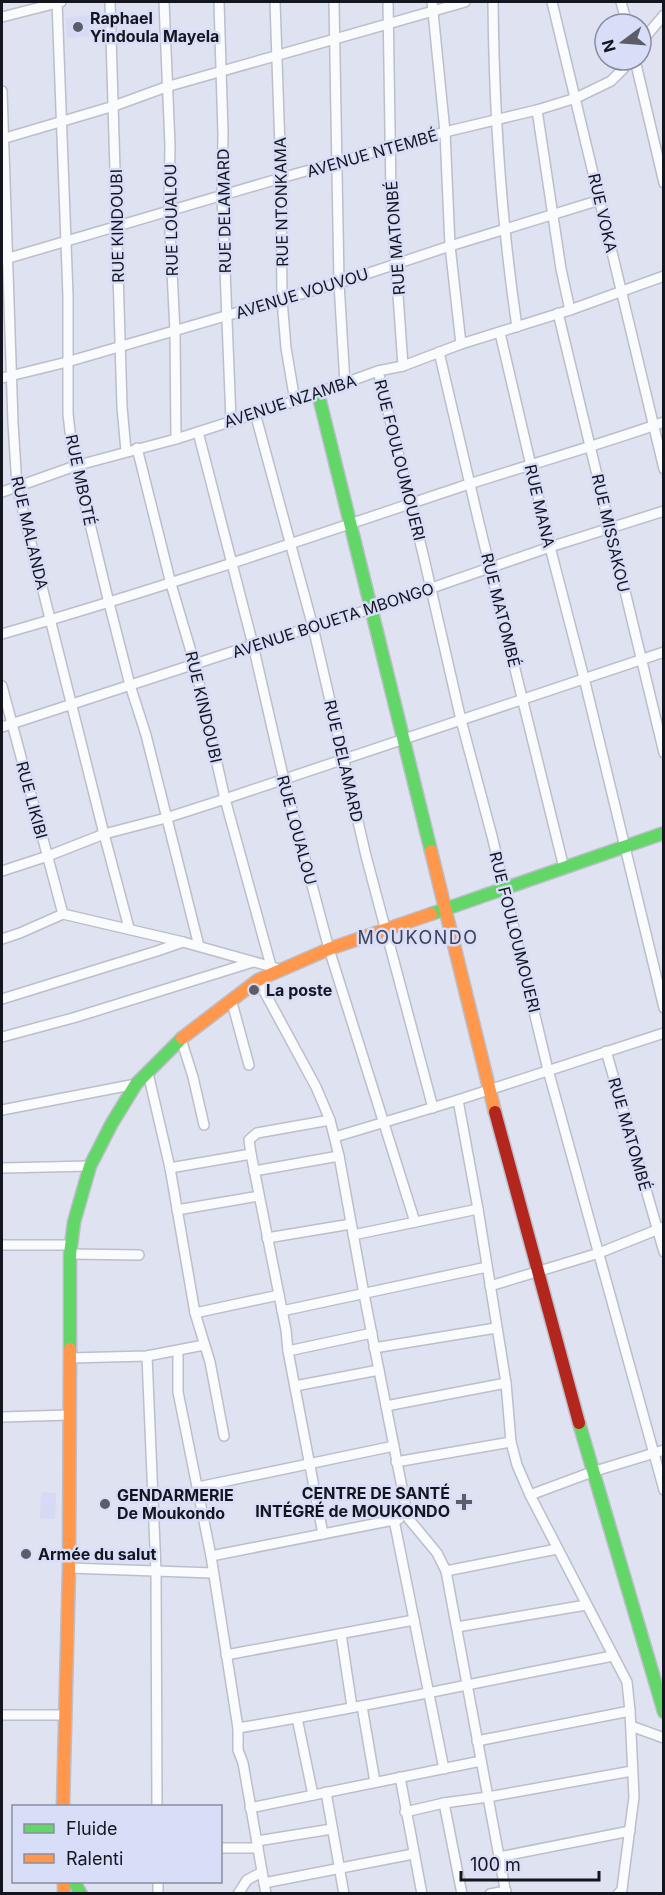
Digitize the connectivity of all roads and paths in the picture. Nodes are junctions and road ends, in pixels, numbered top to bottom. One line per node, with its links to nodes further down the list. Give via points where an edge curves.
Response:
1 (59, 2): 13 (street); 26 (street, RUE MBOTÉ)
2 (110, 2): 24 (street, RUE KINDOUBI)
3 (164, 2): 21 (street, RUE LOUALOU)
4 (219, 2): 18 (street, RUE DELAMARD)
5 (275, 2): 17 (street, RUE NTONKAMA)
6 (334, 2): 16 (street)
7 (388, 2): 14 (street, RUE MATONBÉ)
8 (465, 2): 11 (street)
9 (493, 2): 27 (street)
10 (552, 2): 23 (street, RUE VOKA)
11 (432, 6): 14 (street); 28 (street)
12 (663, 15): 15 (street)
13 (2, 17)
14 (389, 24): 16 (street); 30 (street, RUE MATONBÉ)
15 (653, 27)
16 (335, 39): 17 (street); 31 (street)
17 (278, 56): 18 (street); 32 (street, RUE NTONKAMA)
18 (222, 72): 21 (street); 34 (street, RUE DELAMARD)
19 (620, 72): 23 (street, AVENUE NTEMBÉ, via 611,81)
20 (638, 72): 33 (street)
21 (166, 87): 24 (street); 36 (street, RUE LOUALOU)
22 (2, 91): 29 (street, RUE MALANDA)
23 (576, 98): 25 (street, AVENUE NTEMBÉ); 35 (street, RUE VOKA)
24 (114, 106): 26 (street); 38 (street, RUE KINDOUBI)
25 (537, 110): 27 (street, AVENUE NTEMBÉ); 37 (street)
26 (61, 121): 29 (street); 40 (street, RUE MBOTÉ)
27 (496, 121): 28 (street, AVENUE NTEMBÉ); 39 (street)
28 (445, 132): 30 (street, AVENUE NTEMBÉ); 41 (street)
29 (3, 139): 42 (street, RUE MALANDA)
30 (390, 148): 31 (street, AVENUE NTEMBÉ); 43 (street, RUE MATONBÉ)
31 (338, 164): 32 (street, AVENUE NTEMBÉ); 45 (street)
32 (281, 178): 34 (street, AVENUE NTEMBÉ); 47 (street, RUE NTONKAMA)
33 (663, 183)
34 (222, 195): 36 (street, AVENUE NTEMBÉ); 50 (street, RUE DELAMARD)
35 (600, 200): 37 (street, AVENUE VOUVOU); 46 (street, RUE VOKA)
36 (169, 212): 38 (street, AVENUE NTEMBÉ); 52 (street, RUE LOUALOU)
37 (552, 214): 39 (street, AVENUE VOUVOU); 48 (street)
38 (116, 227): 40 (street, AVENUE NTEMBÉ); 55 (street, RUE KINDOUBI)
39 (504, 230): 41 (street, AVENUE VOUVOU); 51 (street)
40 (65, 242): 42 (street, AVENUE NTEMBÉ); 57 (street, RUE MBOTÉ)
41 (450, 246): 43 (street, AVENUE VOUVOU); 54 (street)
42 (4, 260): 60 (street, RUE MALANDA)
43 (396, 265): 45 (street, AVENUE VOUVOU); 58 (street, RUE MATONBÉ)
44 (663, 276): 46 (street, AVENUE NZAMBA)
45 (339, 283): 47 (street, AVENUE VOUVOU); 62 (street)
46 (621, 290): 48 (street, AVENUE NZAMBA); 68 (street, RUE VOKA)
47 (282, 300): 50 (street, AVENUE VOUVOU); 64 (street, RUE NTONKAMA)
48 (570, 310): 49 (street, AVENUE NZAMBA)
49 (558, 313): 51 (street, AVENUE NZAMBA); 71 (street, RUE MISSAKOU)
50 (227, 316): 52 (street, AVENUE VOUVOU); 66 (street, RUE DELAMARD)
51 (517, 327): 53 (street, AVENUE NZAMBA)
52 (175, 331): 55 (street, AVENUE VOUVOU); 70 (street, RUE LOUALOU)
53 (500, 333): 54 (street, AVENUE NZAMBA); 74 (street, RUE MANA)
54 (461, 344): 56 (street, AVENUE NZAMBA)
55 (120, 347): 57 (street, AVENUE VOUVOU); 73 (street, RUE KINDOUBI)
56 (439, 352): 58 (street, AVENUE NZAMBA); 77 (street, RUE MATOMBÉ)
57 (67, 362): 60 (street, AVENUE VOUVOU); 75 (street, RUE MBOTÉ)
58 (403, 366): 59 (street, AVENUE NZAMBA)
59 (378, 371): 62 (street, AVENUE NZAMBA); 80 (street, RUE FOULOUMOUERI)
60 (12, 375): 61 (street, AVENUE VOUVOU); 78 (street, RUE MALANDA)
61 (2, 378)
62 (345, 384): 63 (street, AVENUE NZAMBA)
63 (318, 393): 64 (street, AVENUE NZAMBA); 82 (street)
64 (295, 401): 65 (street, AVENUE NZAMBA)
65 (255, 412): 66 (street, AVENUE NZAMBA); 84 (street, RUE DELAMARD)
66 (231, 420): 69 (street, AVENUE NZAMBA)
67 (663, 422): 68 (street)
68 (653, 426): 71 (street); 76 (street, RUE VOKA)
69 (198, 432): 70 (street, AVENUE NZAMBA); 86 (street, RUE LOUALOU)
70 (176, 439): 72 (street, AVENUE NZAMBA)
71 (590, 447): 74 (street); 83 (street, RUE MISSAKOU)
72 (137, 448): 73 (street, AVENUE NZAMBA); 88 (street, RUE KINDOUBI)
73 (126, 451): 75 (street, AVENUE NZAMBA)
74 (531, 465): 77 (street); 85 (street, RUE MANA)
75 (75, 466): 78 (street, AVENUE NZAMBA); 90 (street, RUE MBOTÉ)
76 (663, 469)
77 (471, 484): 80 (street); 87 (street, RUE MATOMBÉ)
78 (17, 487): 79 (street, AVENUE NZAMBA); 92 (street, RUE MALANDA)
79 (2, 492)
80 (411, 504): 82 (street); 89 (street, RUE FOULOUMOUERI)
81 (663, 512): 83 (street, AVENUE BOUETA MBONGO)
82 (351, 525): 84 (street); 91 (street)
83 (610, 528): 85 (street, AVENUE BOUETA MBONGO); 97 (street, RUE MISSAKOU)
84 (291, 544): 86 (street); 93 (street, RUE DELAMARD)
85 (550, 547): 87 (street, AVENUE BOUETA MBONGO); 99 (street, RUE MANA)
86 (232, 563): 88 (street); 95 (street, RUE LOUALOU)
87 (490, 569): 89 (street, AVENUE BOUETA MBONGO); 102 (street, RUE MATOMBÉ)
88 (171, 584): 90 (street); 98 (street, RUE KINDOUBI)
89 (431, 589): 91 (street, AVENUE BOUETA MBONGO); 104 (street, RUE FOULOUMOUERI)
90 (109, 603): 92 (street); 100 (street, RUE MBOTÉ)
91 (371, 609): 93 (street, AVENUE BOUETA MBONGO); 107 (street)
92 (51, 620): 94 (street); 103 (street, RUE MALANDA)
93 (313, 627): 95 (street, AVENUE BOUETA MBONGO); 109 (street, RUE DELAMARD)
94 (2, 634)
95 (253, 645): 98 (street, AVENUE BOUETA MBONGO); 110 (street, RUE LOUALOU)
96 (663, 652): 97 (street)
97 (641, 659): 99 (street); 108 (street, RUE MISSAKOU)
98 (195, 665): 100 (street, AVENUE BOUETA MBONGO); 111 (street, RUE KINDOUBI)
99 (584, 678): 102 (street); 115 (street, RUE MANA)
100 (130, 685): 103 (street, AVENUE BOUETA MBONGO); 112 (street, RUE MBOTÉ)
101 (2, 686): 105 (street, RUE LIKIBI)
102 (523, 700): 104 (street); 117 (street, RUE MATOMBÉ)
103 (71, 704): 105 (street, AVENUE BOUETA MBONGO); 114 (street, RUE MALANDA)
104 (461, 720): 107 (street); 119 (street, RUE FOULOUMOUERI)
105 (12, 724): 106 (street, AVENUE BOUETA MBONGO); 116 (street, RUE LIKIBI)
106 (2, 727)
107 (402, 738): 109 (street); 120 (street)
108 (663, 753)
109 (344, 759): 110 (street); 123 (street, RUE DELAMARD)
110 (284, 780): 111 (street); 127 (street, RUE LOUALOU)
111 (225, 799): 112 (street); 129 (street, RUE KINDOUBI)
112 (166, 818): 114 (street); 126 (street, RUE MBOTÉ)
113 (663, 833): 115 (street)
114 (104, 834): 116 (street); 122 (street, RUE MALANDA)
115 (623, 847): 117 (street); 133 (street, RUE MANA)
116 (48, 856): 118 (street); 121 (street, RUE LIKIBI)
117 (564, 868): 119 (street)
118 (2, 871)
119 (504, 889): 120 (street); 139 (street, RUE FOULOUMOUERI)
120 (444, 909): 123 (street); 142 (street)
121 (63, 914): 122 (street); 124 (street)
122 (129, 928): 125 (street)
123 (386, 929): 127 (street); 144 (street, RUE DELAMARD)
124 (2, 939)
125 (183, 942): 126 (street); 131 (street)
126 (199, 946): 128 (street)
127 (329, 949): 129 (street); 147 (street, RUE LOUALOU)
128 (253, 962): 129 (street); 135 (street)
129 (276, 968): 130 (street)
130 (258, 980): 132 (street); 146 (street)
131 (2, 999)
132 (231, 999): 136 (street); 138 (street)
133 (663, 1008)
134 (663, 1033): 137 (street)
135 (2, 1037)
136 (181, 1039): 140 (street); 148 (street)
137 (606, 1051): 139 (street); 161 (street, RUE MATOMBÉ)
138 (249, 1065)
139 (548, 1070): 142 (street); 166 (street, RUE FOULOUMOUERI)
140 (148, 1073): 141 (street); 154 (street)
141 (136, 1084): 145 (street); 152 (street)
142 (489, 1089): 143 (street); 170 (street)
143 (459, 1100): 144 (street); 157 (street)
144 (433, 1108): 147 (street)
145 (2, 1110)
146 (330, 1120): 149 (street); 150 (street, via 257,1133 249,1140)
147 (384, 1123): 149 (street); 159 (street, RUE LOUALOU)
148 (204, 1125)
149 (335, 1137): 151 (street)
150 (250, 1155): 154 (street); 155 (street)
151 (339, 1156): 155 (street); 160 (street)
152 (90, 1166): 153 (street); 165 (street)
153 (2, 1168)
154 (170, 1168): 158 (street)
155 (254, 1171): 156 (street)
156 (259, 1196): 158 (street); 163 (street)
157 (478, 1209): 159 (street); 169 (street)
158 (177, 1210): 175 (street)
159 (415, 1222): 162 (street)
160 (351, 1224): 162 (street); 163 (street)
161 (660, 1228): 166 (street); 167 (street, RUE MATOMBÉ)
162 (353, 1235): 173 (street)
163 (267, 1238): 172 (street)
164 (2, 1245): 165 (street)
165 (70, 1250): 168 (street); 183 (street)
166 (599, 1252): 170 (street); 194 (street, RUE FOULOUMOUERI)
167 (663, 1252)
168 (139, 1255)
169 (487, 1267): 171 (street); 173 (street)
170 (539, 1271): 171 (street); 197 (street)
171 (490, 1286): 176 (street)
172 (279, 1294): 174 (street); 175 (street)
173 (364, 1294): 174 (street); 177 (street)
174 (282, 1311): 181 (street)
175 (195, 1313): 178 (street)
176 (496, 1328): 179 (street); 185 (street)
177 (372, 1334): 179 (street); 181 (street)
178 (204, 1345): 180 (street); 190 (street)
179 (374, 1348): 184 (street)
180 (178, 1351): 182 (street); 198 (street, via 178,1392)
181 (288, 1351): 186 (street)
182 (147, 1356): 183 (street); 207 (street)
183 (70, 1358): 188 (street)
184 (379, 1370): 186 (street); 187 (street)
185 (506, 1383): 187 (street); 191 (street)
186 (295, 1386): 196 (street)
187 (386, 1406): 192 (street)
188 (69, 1415): 189 (street); 206 (street)
189 (2, 1417)
190 (224, 1436)
191 (511, 1442): 195 (street); 200 (street)
192 (394, 1446): 195 (street); 196 (street)
193 (663, 1450): 194 (street)
194 (653, 1453): 197 (street); 199 (street, RUE FOULOUMOUERI)
195 (396, 1462): 201 (street)
196 (309, 1463): 198 (street); 203 (street)
197 (592, 1472): 200 (street); 220 (street)
198 (198, 1486): 205 (street)
199 (663, 1490)
200 (530, 1496): 204 (street)
201 (408, 1518): 202 (street); 208 (street, via 437,1553)
202 (394, 1520): 203 (street); 211 (street)
203 (323, 1534): 205 (street)
204 (557, 1549): 208 (street); 210 (street)
205 (211, 1556): 209 (street)
206 (69, 1568): 207 (street); 222 (street)
207 (156, 1571): 209 (street); 238 (street)
208 (446, 1571): 212 (street)
209 (213, 1573): 214 (street)
210 (586, 1605): 212 (street); 215 (street)
211 (414, 1620): 213 (street); 217 (street)
212 (457, 1627): 216 (street)
213 (341, 1634): 214 (street); 218 (street)
214 (226, 1655): 225 (street)
215 (613, 1656): 216 (street); 219 (street, via 627,1682)
216 (466, 1684): 217 (street); 227 (street)
217 (429, 1692): 218 (street); 229 (street)
218 (357, 1706): 223 (street); 232 (street)
219 (630, 1711): 224 (street); 227 (street)
220 (663, 1712)
221 (2, 1715): 222 (street)
222 (65, 1715): 237 (street)
223 (297, 1718): 225 (street); 234 (street)
224 (631, 1726): 226 (street); 230 (street)
225 (238, 1728): 239 (street, via 238,1750)
226 (663, 1738)
227 (477, 1741): 228 (street)
228 (481, 1761): 229 (street); 235 (street)
229 (444, 1768): 231 (street)
230 (632, 1771): 235 (street); 242 (street)
231 (400, 1777): 232 (street); 240 (street)
232 (375, 1782): 233 (street)
233 (326, 1792): 234 (street); 241 (street)
234 (313, 1795): 239 (street)
235 (488, 1797): 236 (street); 246 (street)
236 (444, 1803): 240 (street); 255 (street)
237 (63, 1805)
238 (157, 1805)
239 (250, 1808): 243 (street)
240 (405, 1812): 245 (street)
241 (332, 1829): 243 (street); 247 (street)
242 (630, 1831): 246 (street); 257 (street, via 624,1881)
243 (257, 1845): 244 (street); 248 (street)
244 (222, 1848)
245 (413, 1854): 247 (street); 254 (street)
246 (499, 1857): 250 (street)
247 (339, 1868): 249 (street); 253 (street)
248 (262, 1872): 249 (street); 251 (street, via 248,1880)
249 (264, 1883): 252 (street)
250 (506, 1892): 256 (street)
251 (238, 1893)
252 (266, 1893)
253 (344, 1893)
254 (422, 1893)
255 (462, 1893)
256 (490, 1893)
257 (618, 1893)

